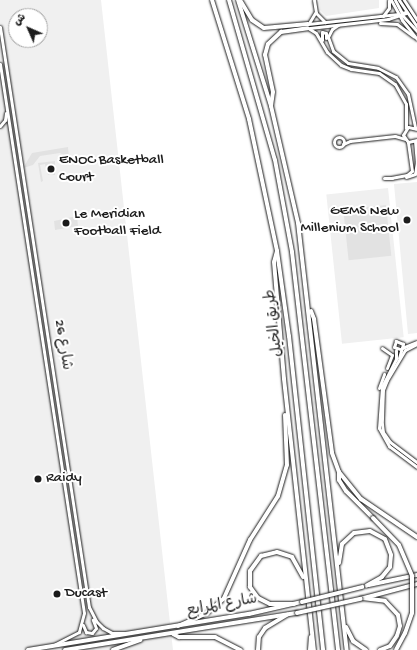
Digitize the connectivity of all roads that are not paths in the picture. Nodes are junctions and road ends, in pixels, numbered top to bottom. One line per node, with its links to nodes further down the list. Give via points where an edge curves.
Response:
1 (212, 0): 40 (highway, طريق الخيل, via 249,119)
2 (229, 0): 81 (highway, طريق الخيل, via 274,160 292,252)
3 (239, 0): 17 (highway, via 252,20 264,28); 25 (highway)
4 (314, 0): 9 (street)
5 (390, 0): 10 (street); 11 (street, via 388,10)
6 (395, 0): 10 (street)
7 (399, 0): 10 (street)
8 (404, 0): 12 (street)
9 (315, 11): 14 (street); 17 (street)
10 (402, 14): 11 (street); 13 (street); 18 (street); 19 (street); 20 (street)
11 (383, 16): 14 (street)
12 (417, 20)
13 (375, 21): 15 (street); 20 (street, via 397,24)
14 (325, 22): 17 (street)
15 (338, 25): 17 (street); 22 (street, via 329,35)
16 (0, 26): 30 (street, شارع 26)
17 (308, 26): 21 (street, via 318,34); 25 (highway, via 281,32 268,44 265,55 273,92)
18 (417, 27)
19 (417, 31)
20 (416, 38)
21 (323, 45): 22 (street, via 321,34 324,32); 29 (street, via 332,58 344,66 375,72 395,84 406,104)
22 (331, 49): 28 (street, via 348,63 378,68 396,77 408,94)
23 (0, 64): 24 (street, شارع 26)
24 (6, 105): 26 (street, via 5,120); 27 (street, شارع 26)
25 (270, 106): 41 (highway, via 296,212)
26 (0, 126)
27 (10, 128): 30 (street); 42 (street, شارع 26)
28 (416, 129): 29 (street)
29 (405, 130): 31 (street); 33 (street)
30 (16, 133): 43 (street, شارع 26)
31 (395, 136): 33 (street); 35 (street)
32 (342, 138): 35 (street); 36 (street); 36 (street, via 336,138 334,143 339,147)
33 (406, 140): 34 (street); 39 (street, via 412,171 407,175)
34 (416, 140): 37 (street)
35 (350, 141): 36 (street)
36 (343, 144)
37 (417, 162): 39 (street, via 414,175)
38 (384, 178): 39 (street)
39 (391, 178)
40 (277, 251): 49 (highway, via 274,262); 80 (highway, طريق الخيل, via 289,336)
41 (310, 309): 52 (highway, via 314,319 332,453); 54 (highway)
42 (42, 338): 43 (street); 64 (street, شارع 26, via 80,583)
43 (48, 338): 61 (street, شارع 26)
44 (417, 343): 46 (street); 47 (street, via 405,350)
45 (382, 348): 48 (street, via 390,351 392,358 380,382)
46 (400, 349): 47 (street); 48 (street, via 385,376)
47 (397, 363): 50 (street, via 385,387 386,434)
48 (380, 394): 51 (street, via 379,422 382,438)
49 (287, 407): 56 (highway); 65 (highway, via 287,465 278,496 250,540 224,598 207,613)
50 (417, 461)
51 (417, 467)
52 (339, 472): 53 (highway, via 361,499); 85 (highway, bridge, via 339,480 346,491 399,545 412,576 412,613)
53 (417, 537)
54 (338, 571): 58 (highway, via 339,551 348,538 362,531 377,534 388,544 391,563 382,577); 63 (highway)
55 (417, 575): 58 (main road, شارع المرابع)
56 (305, 581): 60 (highway, via 295,561 282,553 266,554 253,565 249,582 258,598 270,604); 67 (highway)
57 (417, 584): 59 (main road, شارع المرابع)
58 (364, 586): 60 (main road, شارع المرابع, bridge)
59 (361, 599): 62 (main road, شارع المرابع, bridge); 84 (highway, via 385,601 398,615 400,626 397,636 390,646)
60 (294, 604): 65 (main road, شارع المرابع)
61 (89, 607): 64 (street, via 95,630 88,633); 66 (street, شارع 26, via 96,621 106,630 114,633)
62 (287, 615): 68 (main road, شارع المرابع); 77 (highway, via 265,628 259,637)
63 (344, 623): 82 (highway); 83 (highway, via 353,641)
64 (83, 624): 71 (street, via 73,637)
65 (178, 626): 66 (main road, شارع المرابع)
66 (137, 633): 71 (main road, شارع المرابع)
67 (312, 633): 78 (highway); 79 (highway)
68 (173, 634): 69 (main road, شارع المرابع); 70 (highway, via 215,637)
69 (143, 638): 73 (main road, شارع المرابع); 74 (main road)
70 (230, 643): 75 (highway); 76 (highway)
71 (46, 648): 72 (main road, شارع المرابع)
72 (28, 650)
73 (65, 650)
74 (112, 650)
75 (237, 650)
76 (241, 650)
77 (258, 650)
78 (310, 650)
79 (314, 650)
80 (323, 650)
81 (338, 650)
82 (347, 650)
83 (366, 650)
84 (380, 650)
85 (396, 650)

